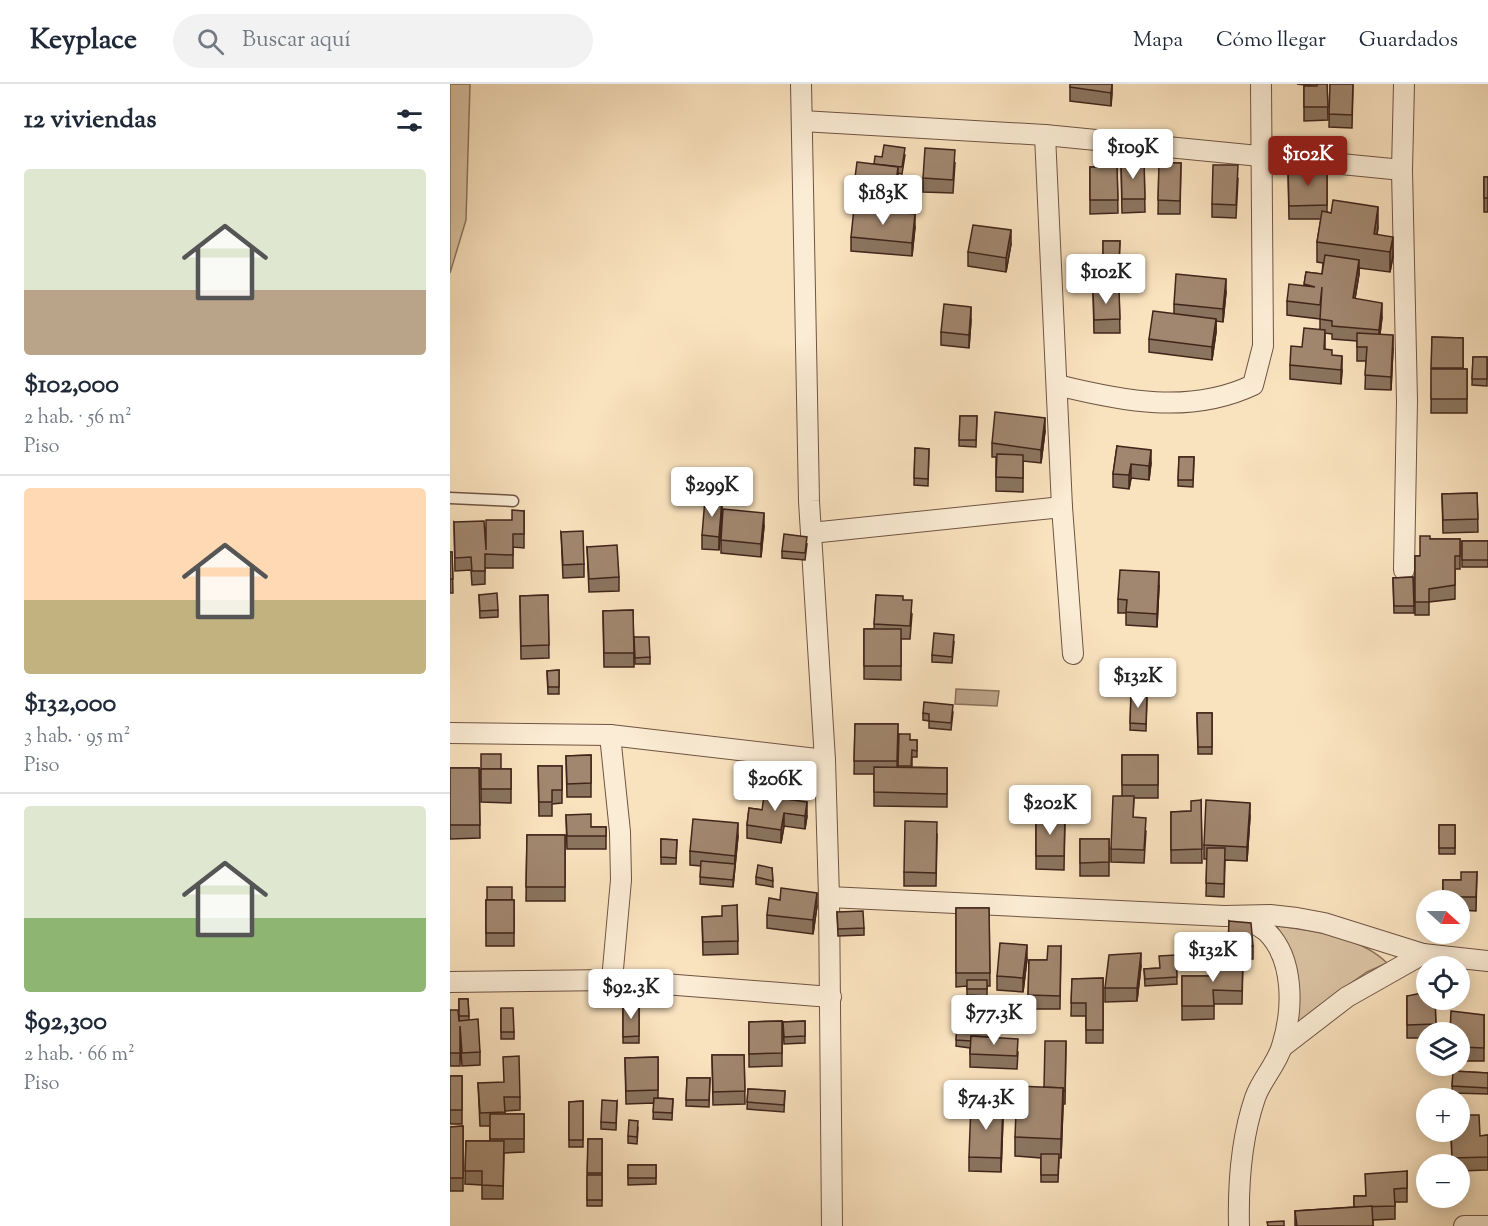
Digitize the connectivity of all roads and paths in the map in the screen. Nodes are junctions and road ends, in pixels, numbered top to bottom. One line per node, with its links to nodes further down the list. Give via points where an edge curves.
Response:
1 (801, 84): 4 (street)
2 (1261, 84): 6 (street)
3 (1404, 84): 7 (street)
4 (802, 121): 5 (street); 12 (street)
5 (1045, 135): 6 (street); 8 (street)
6 (1262, 155): 7 (street); 8 (street, via 1263,346 1253,386 1219,399 1181,404 1119,399)
7 (1402, 170): 13 (street, via 1407,401)
8 (1057, 386): 11 (street)
9 (450, 498): 10 (lane)
10 (513, 501)
11 (1062, 507): 12 (street); 14 (street)
12 (811, 533): 17 (street)
13 (1404, 570)
14 (1074, 654)
15 (450, 733): 16 (street)
16 (610, 735): 17 (street); 22 (street, via 621,879)
17 (825, 760): 18 (street)
18 (829, 897): 19 (street); 24 (street)
19 (1244, 917): 20 (street, via 1270,915 1323,923); 25 (street, via 1266,931 1284,963 1289,996)
20 (1423, 954): 21 (street); 25 (street, via 1347,997)
21 (1488, 961)
22 (612, 980): 23 (street); 24 (street)
23 (450, 982)
24 (831, 997): 26 (street)
25 (1282, 1047): 27 (street, via 1266,1072 1247,1129)
26 (832, 1226)
27 (1239, 1226)
28 (1464, 1226): 29 (street)
29 (1488, 1226)

